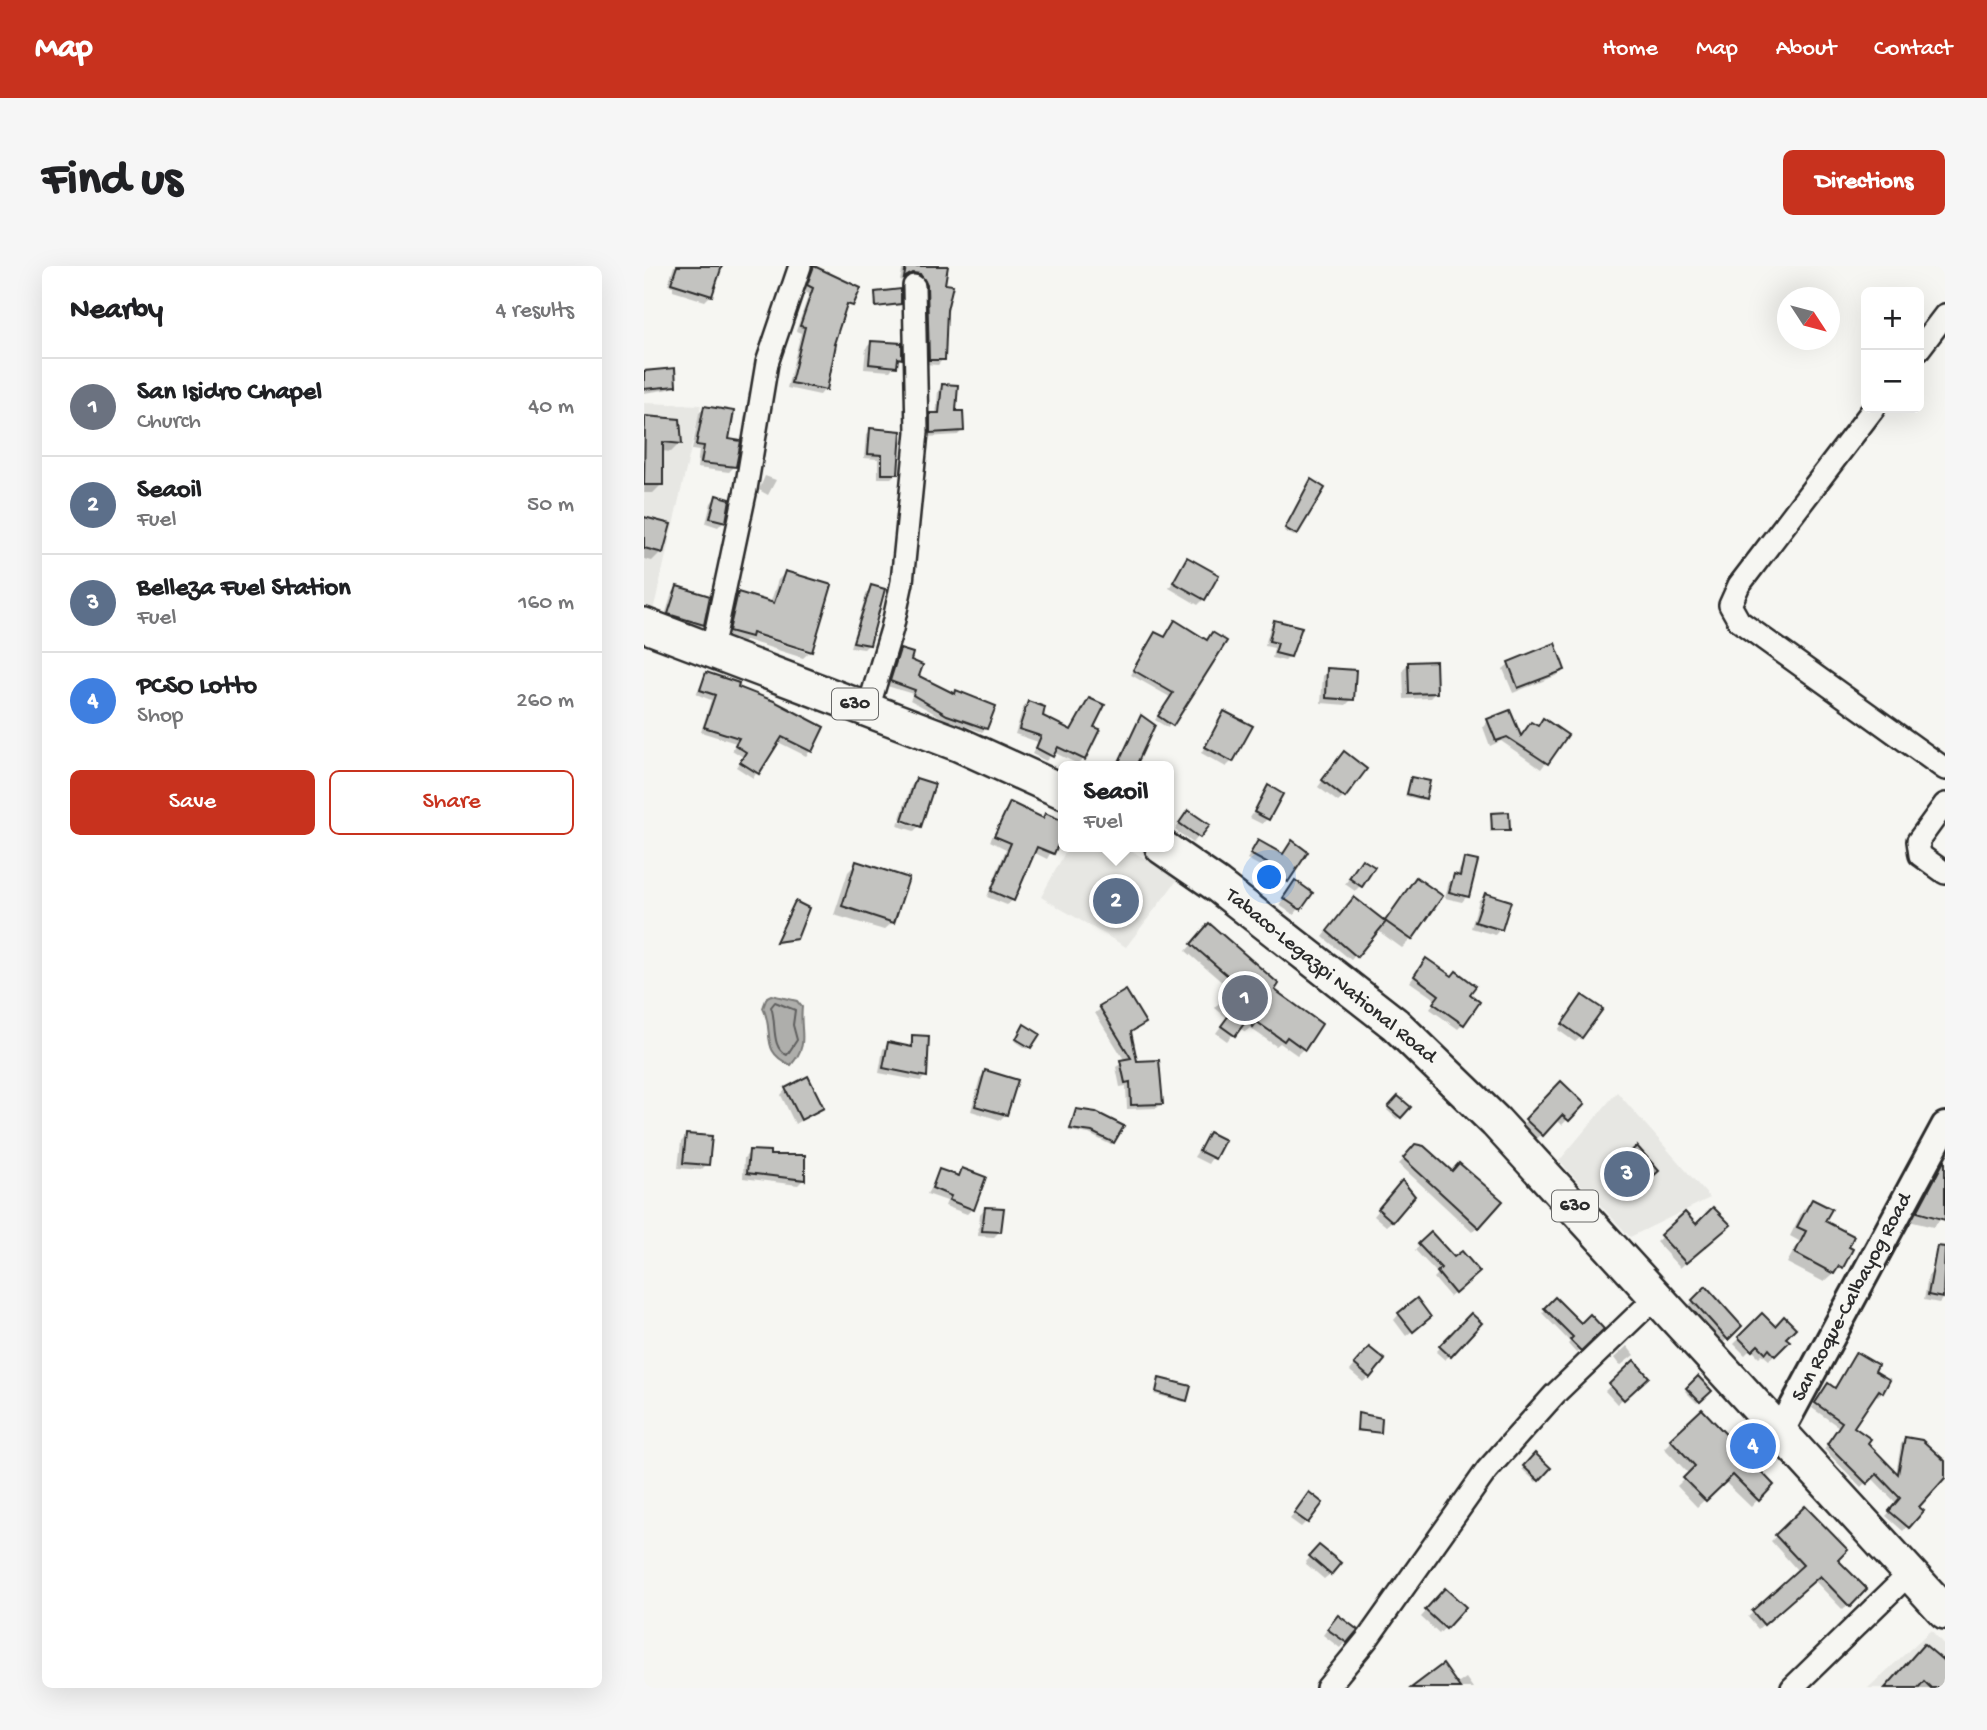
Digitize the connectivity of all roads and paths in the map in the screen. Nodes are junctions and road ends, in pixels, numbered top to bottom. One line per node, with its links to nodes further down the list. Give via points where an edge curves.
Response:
1 (800, 266): 7 (street, via 767,363)
2 (914, 286): 8 (street, via 917,432 902,582)
3 (1945, 315): 4 (street)
4 (1924, 342)
5 (1870, 413): 9 (street, via 1739,585 1730,605 1739,621)
6 (644, 625): 7 (main road, 630)
7 (712, 649): 8 (main road, 630)
8 (868, 709): 10 (main road, 630)
9 (1945, 769)
10 (1058, 790)
11 (1945, 804): 13 (street, via 1919,841 1920,855)
12 (1169, 852): 15 (main road, Tabaco-Legazpi National Road / 630, via 1395,1024 1496,1122)
13 (1945, 873)
14 (1945, 1126): 16 (street, San Roque-Calbayog Road)
15 (1657, 1296): 16 (main road, Tabaco-Legazpi National Road / 630); 19 (street, via 1555,1394 1487,1470)
16 (1780, 1432): 17 (main road, Tabaco-Legazpi National Road / 630)
17 (1910, 1573): 18 (main road, Tabaco-Legazpi National Road / 630); 20 (street)
18 (1945, 1612)
19 (1327, 1688)
20 (1792, 1688)

